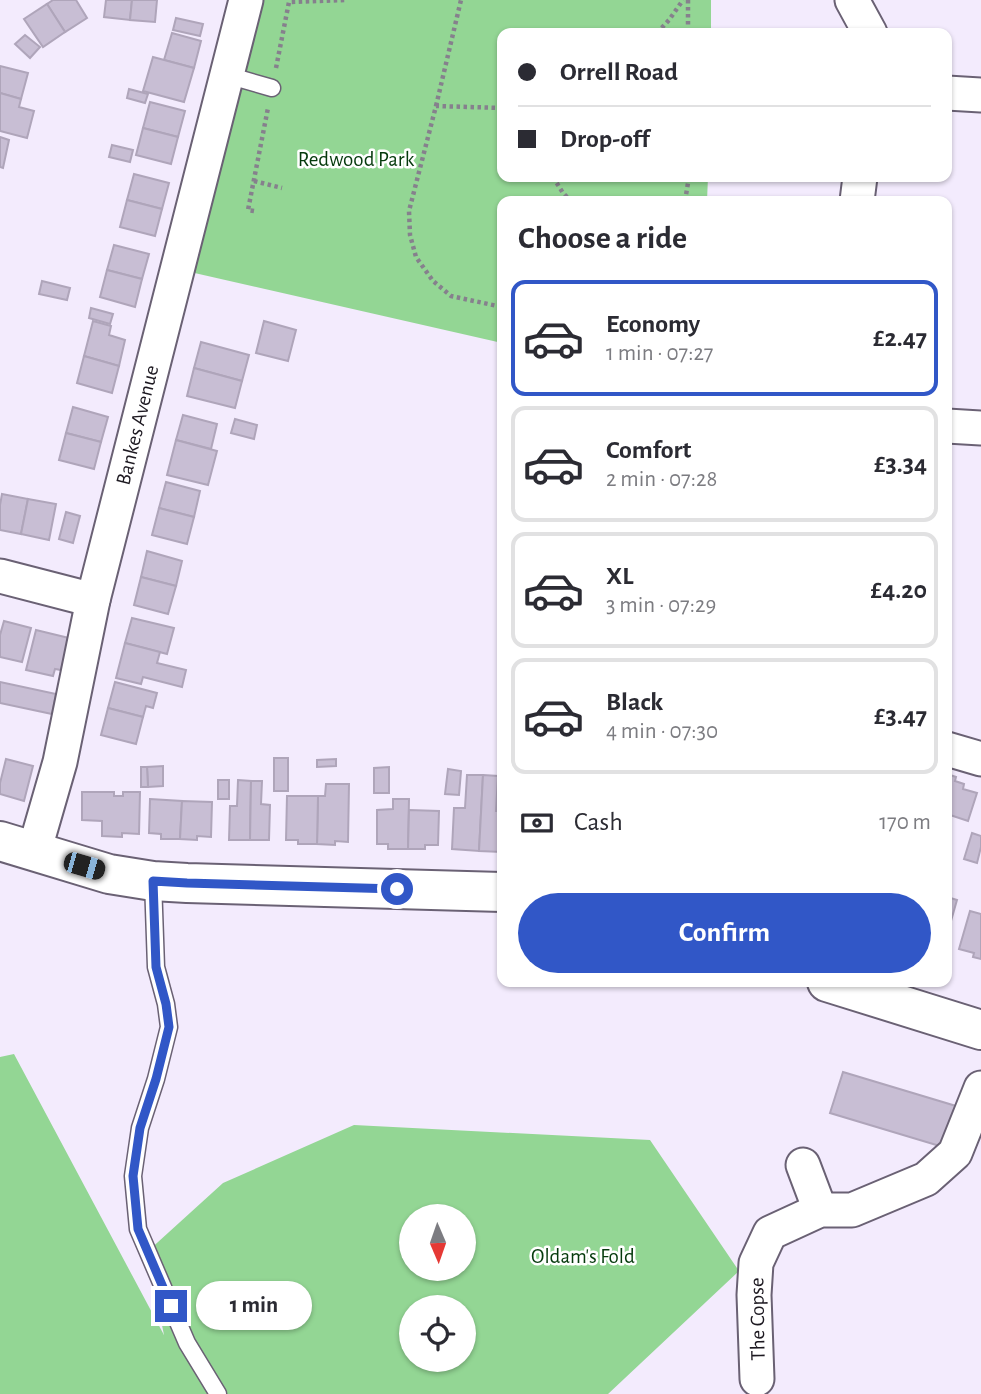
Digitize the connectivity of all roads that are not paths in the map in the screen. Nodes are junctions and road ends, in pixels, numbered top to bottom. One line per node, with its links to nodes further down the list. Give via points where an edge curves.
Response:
1 (246, 0): 4 (street, Bankes Avenue)
2 (852, 0): 3 (street)
3 (867, 28)
4 (227, 75): 5 (lane); 11 (street, Bankes Avenue)
5 (272, 88)
6 (952, 93): 7 (street)
7 (981, 94)
8 (952, 426): 9 (street)
9 (981, 428)
10 (0, 576): 11 (street)
11 (93, 600): 14 (street, Bankes Avenue, via 60,762)
12 (952, 750): 13 (street)
13 (981, 759)
14 (17, 846): 15 (highway, via 109,874)
15 (153, 881): 16 (highway); 23 (lane, via 156,967 169,1027 140,1128 133,1176 138,1229 187,1343)
16 (497, 892)
17 (843, 987): 18 (highway)
18 (981, 1030)
19 (981, 1088): 21 (street, The Copse, via 955,1153 926,1179 852,1210)
20 (803, 1165): 21 (street)
21 (820, 1210): 22 (street, The Copse, via 770,1233 756,1262)
22 (757, 1379)
23 (218, 1394)

